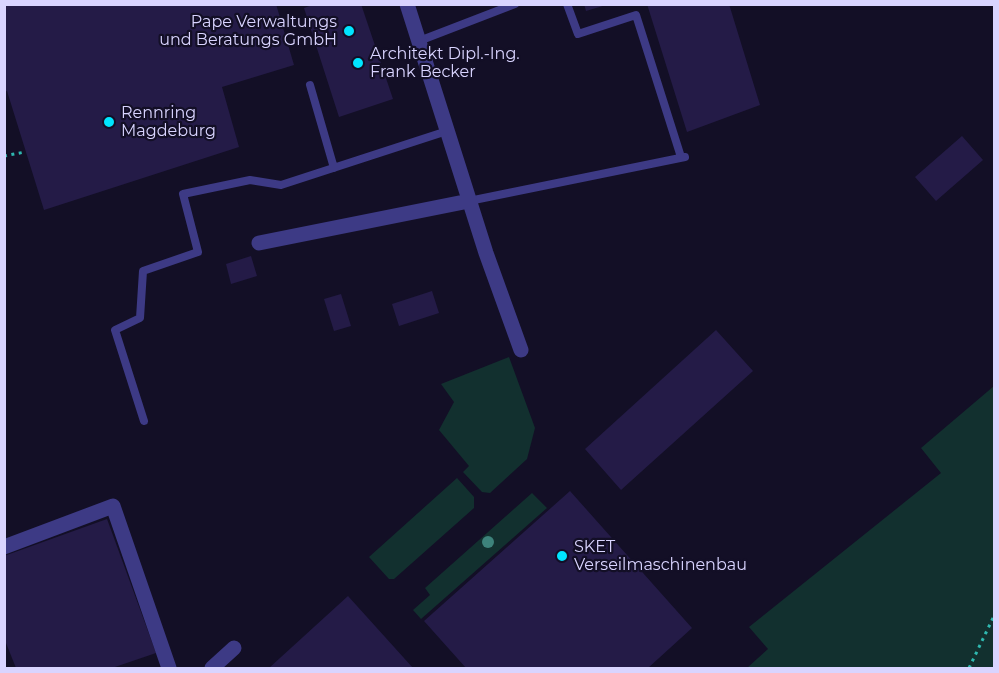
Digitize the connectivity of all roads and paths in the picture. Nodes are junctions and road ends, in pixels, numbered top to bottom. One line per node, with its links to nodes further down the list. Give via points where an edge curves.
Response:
1 (515, 4): 4 (lane)
2 (567, 4): 10 (lane, via 578,34 636,15 683,157)
3 (411, 6): 4 (street)
4 (419, 41): 6 (street)
5 (310, 85): 9 (lane)
6 (447, 131): 9 (lane); 10 (street)
7 (25, 152): 8 (path)
8 (4, 156)
9 (334, 168): 13 (lane, via 280,185 250,180 183,195 198,252 143,271 141,318 115,330)
10 (469, 201): 11 (street); 12 (street)
11 (259, 243)
12 (521, 350)
13 (144, 421)
14 (4, 547): 17 (street, via 113,506)
15 (994, 616): 19 (path)
16 (234, 648): 18 (street)
17 (169, 669)
18 (212, 669)
19 (969, 669)

